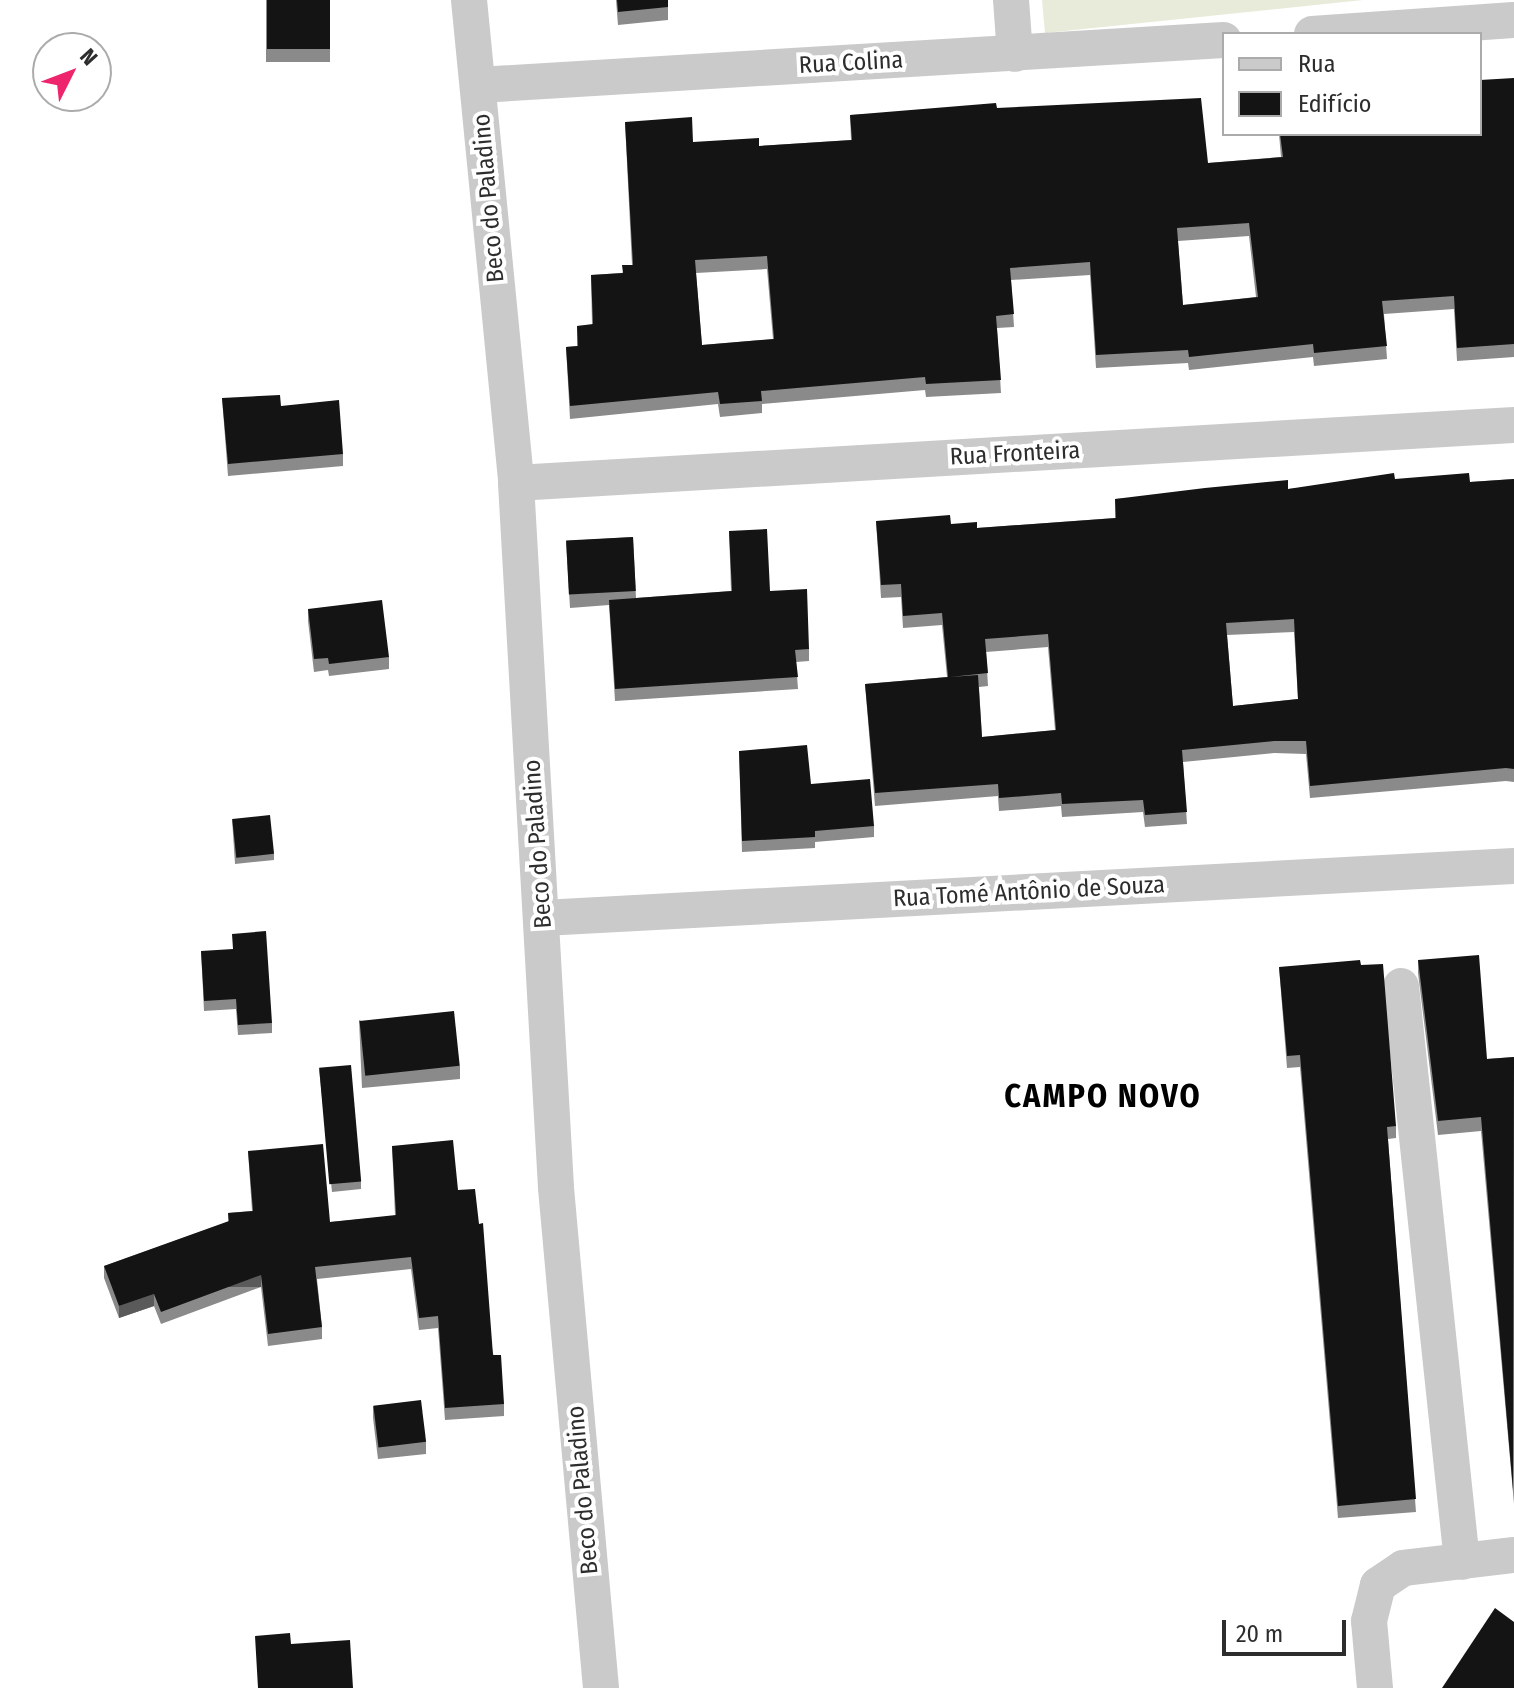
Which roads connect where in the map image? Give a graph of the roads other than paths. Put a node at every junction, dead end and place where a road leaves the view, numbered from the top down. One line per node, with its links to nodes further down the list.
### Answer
1 (469, 0): 7 (street, Beco do Paladino)
2 (1011, 0): 6 (street)
3 (1514, 20): 4 (street)
4 (1341, 32)
5 (1222, 40): 6 (street, Rua Colina)
6 (1015, 54): 7 (street, Rua Colina)
7 (479, 85): 9 (street, Beco do Paladino)
8 (1514, 425): 9 (street, Rua Fronteira)
9 (516, 483): 11 (street, Beco do Paladino)
10 (1514, 866): 11 (street, Rua Tomé Antônio de Souza)
11 (543, 918): 15 (street, Beco do Paladino)
12 (1401, 986): 14 (street)
13 (1514, 1555): 14 (street)
14 (1462, 1562): 16 (street)
15 (601, 1688)
16 (1375, 1688)

